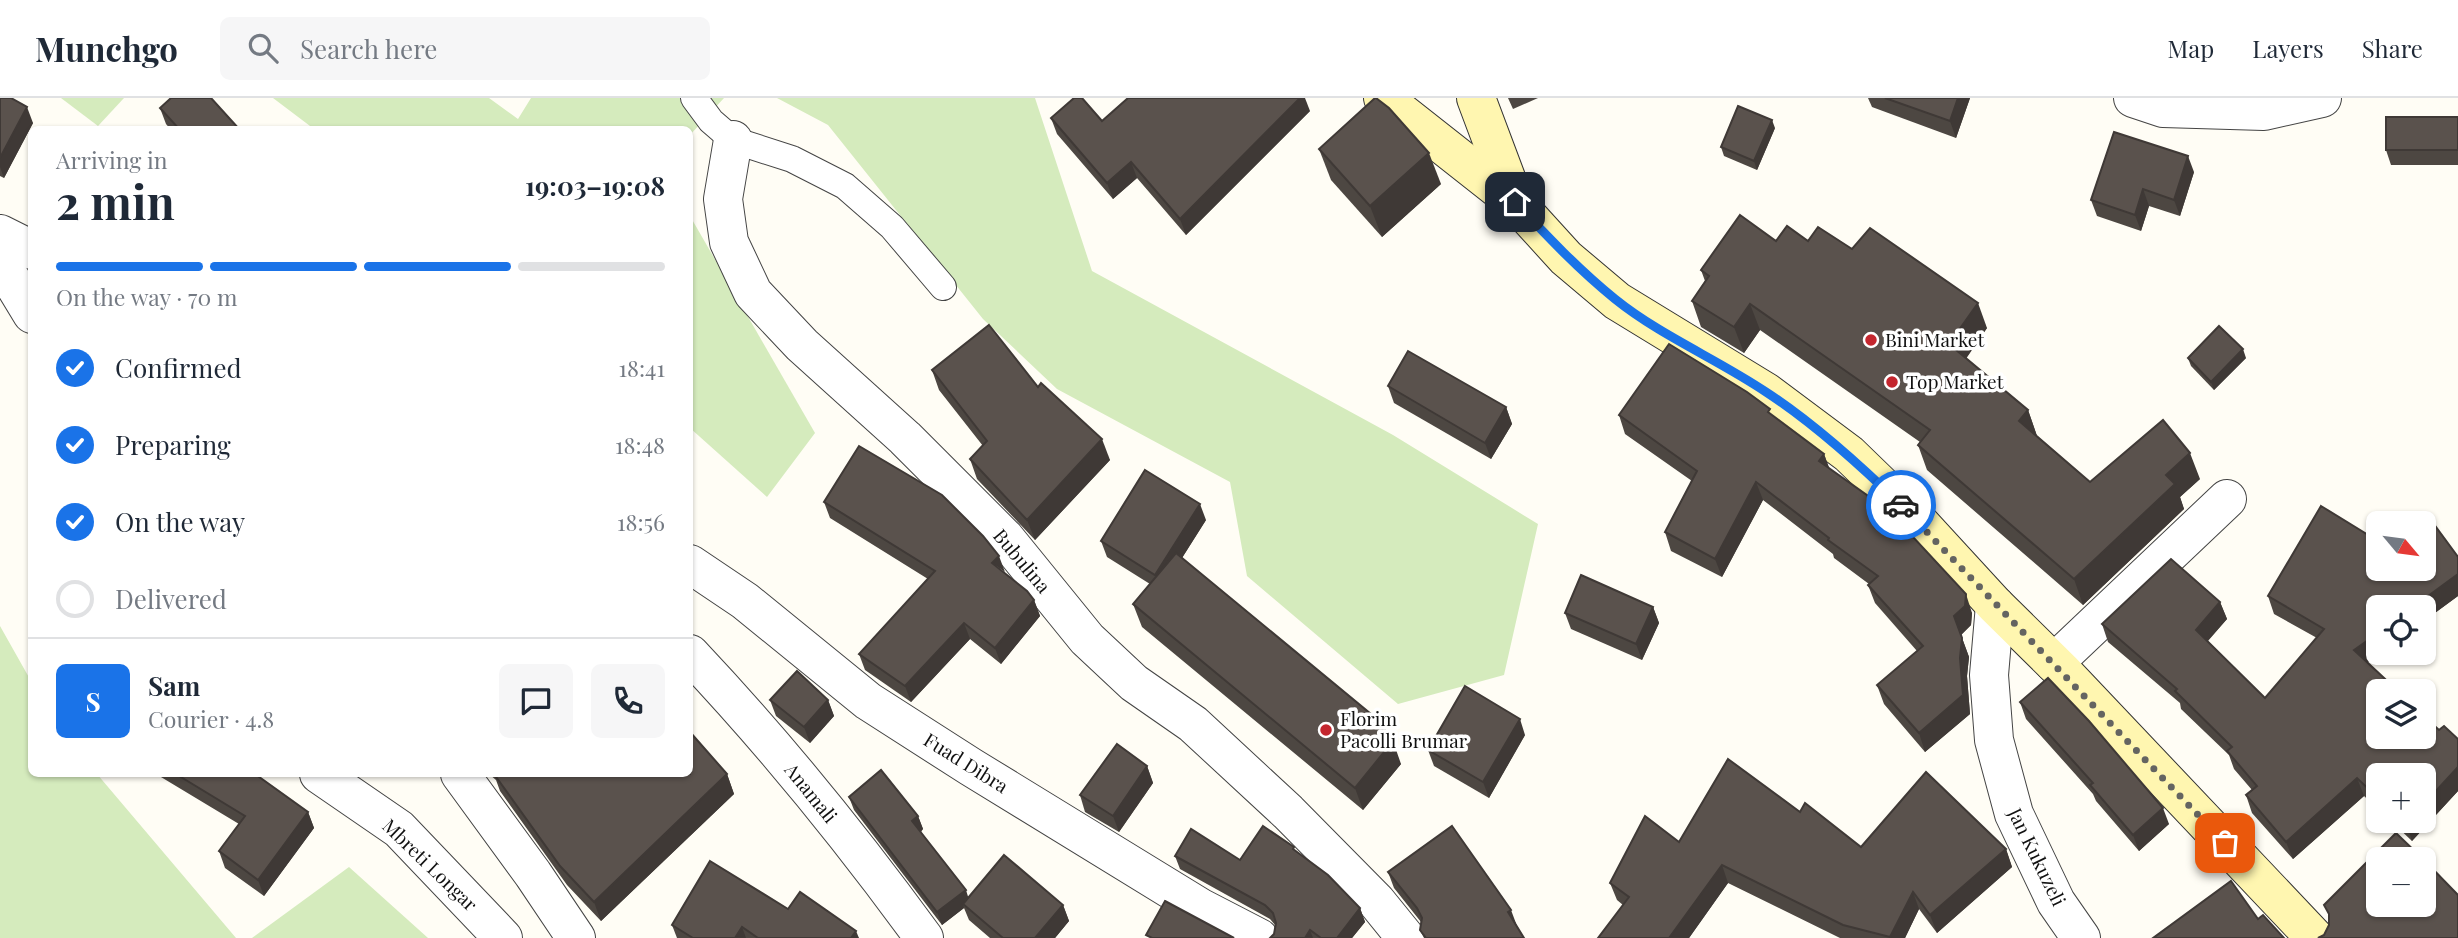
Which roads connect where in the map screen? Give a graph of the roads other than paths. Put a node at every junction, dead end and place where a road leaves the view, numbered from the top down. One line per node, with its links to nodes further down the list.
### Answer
1 (694, 98): 6 (lane)
2 (1383, 98): 7 (street)
3 (1476, 98): 7 (street)
4 (2133, 98): 5 (street)
5 (2322, 98)
6 (733, 140): 11 (lane); 24 (street, Bubulina)
7 (1515, 202): 15 (street)
8 (0, 234): 9 (street)
9 (28, 248)
10 (0, 261): 12 (street)
11 (943, 287)
12 (28, 307)
13 (2227, 499): 17 (street)
14 (693, 566): 23 (street, Fuad Dibra)
15 (1995, 606): 17 (street); 25 (street, Jan Kukuzeli)
16 (693, 657): 22 (street, Anamali)
17 (2053, 663): 26 (street)
18 (323, 777): 20 (street, Mbreti Longar)
19 (462, 777): 21 (street)
20 (503, 938)
21 (576, 938)
22 (924, 938)
23 (1259, 938)
24 (1406, 938)
25 (2081, 938)
26 (2315, 938)

